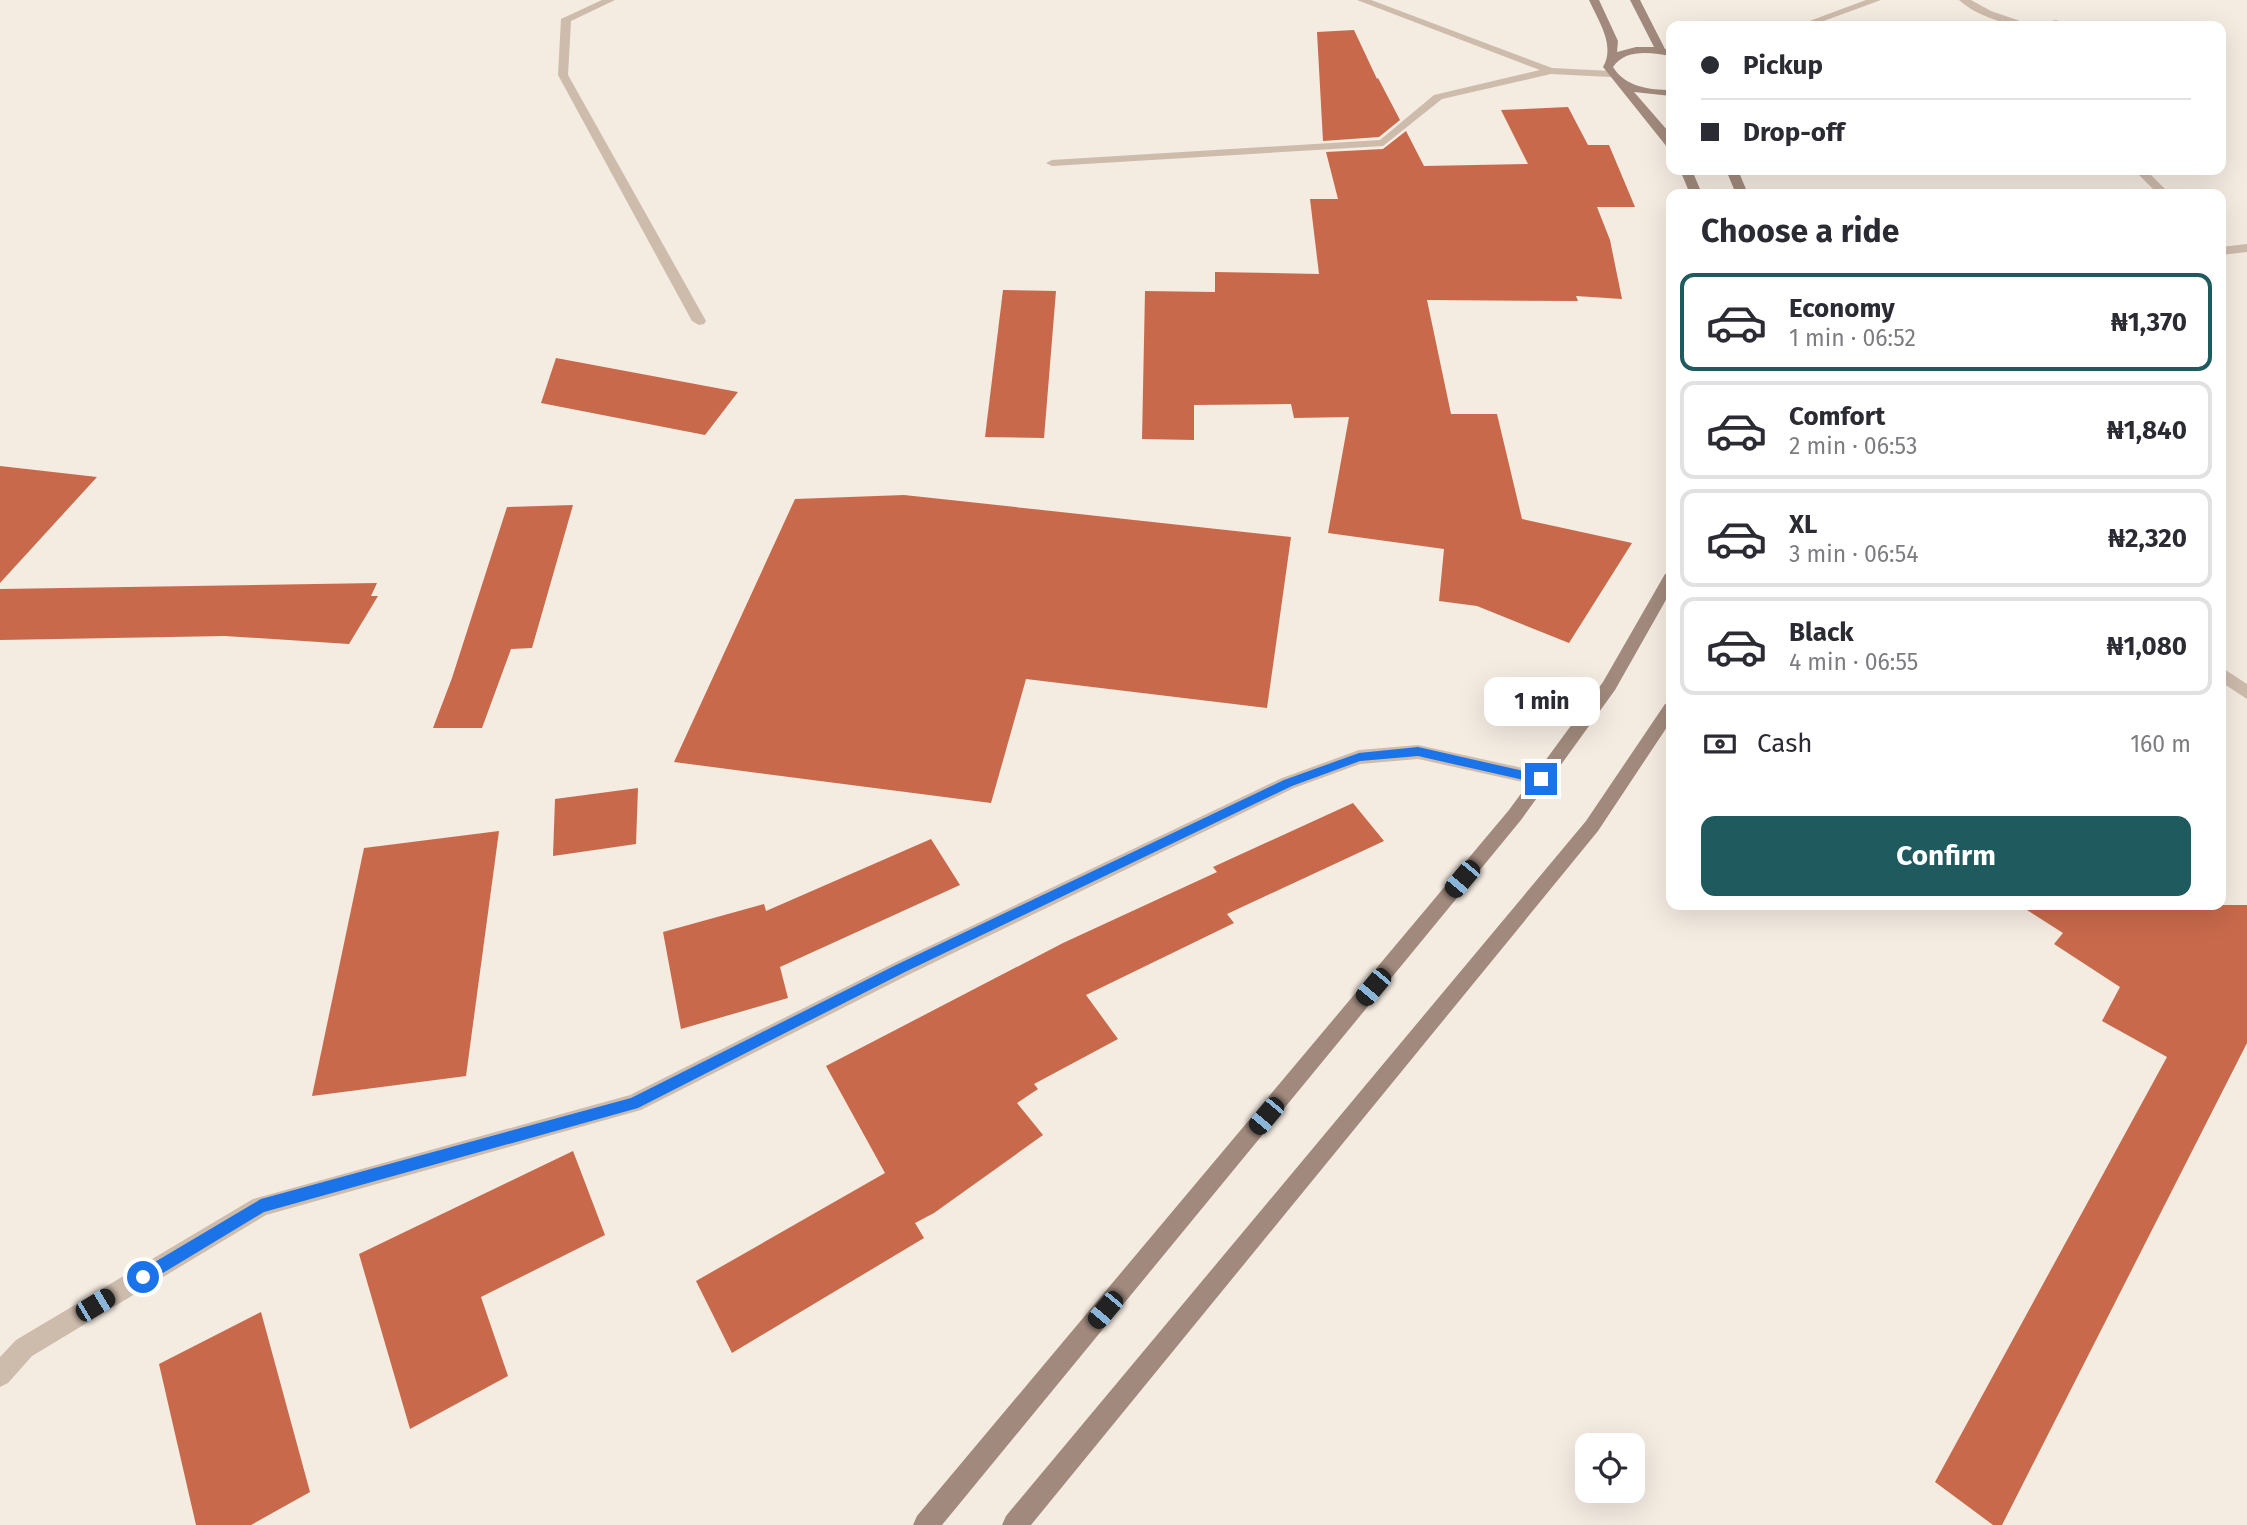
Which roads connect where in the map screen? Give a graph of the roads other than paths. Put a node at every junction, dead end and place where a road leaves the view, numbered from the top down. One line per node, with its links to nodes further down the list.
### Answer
1 (611, 0): 20 (street)
2 (1362, 0): 11 (street)
3 (1594, 0): 10 (main road)
4 (1635, 0): 9 (main road)
5 (1876, 0): 7 (street)
6 (1964, 0): 8 (street)
7 (1815, 21)
8 (2013, 21)
9 (1666, 52): 10 (main road)
10 (1611, 60): 12 (main road)
11 (1551, 71): 12 (street); 15 (street)
12 (1615, 77): 13 (main road); 14 (main road)
13 (1666, 92)
14 (1666, 139)
15 (1052, 163)
16 (2145, 175): 17 (street)
17 (2159, 189)
18 (2247, 248): 19 (street)
19 (2226, 250)
20 (699, 321)
21 (1666, 587): 25 (main road)
22 (2226, 677): 23 (street)
23 (2247, 694)
24 (1666, 715): 28 (main road)
25 (1541, 779): 26 (street); 27 (main road)
26 (0, 1374)
27 (926, 1525)
28 (1015, 1525)

